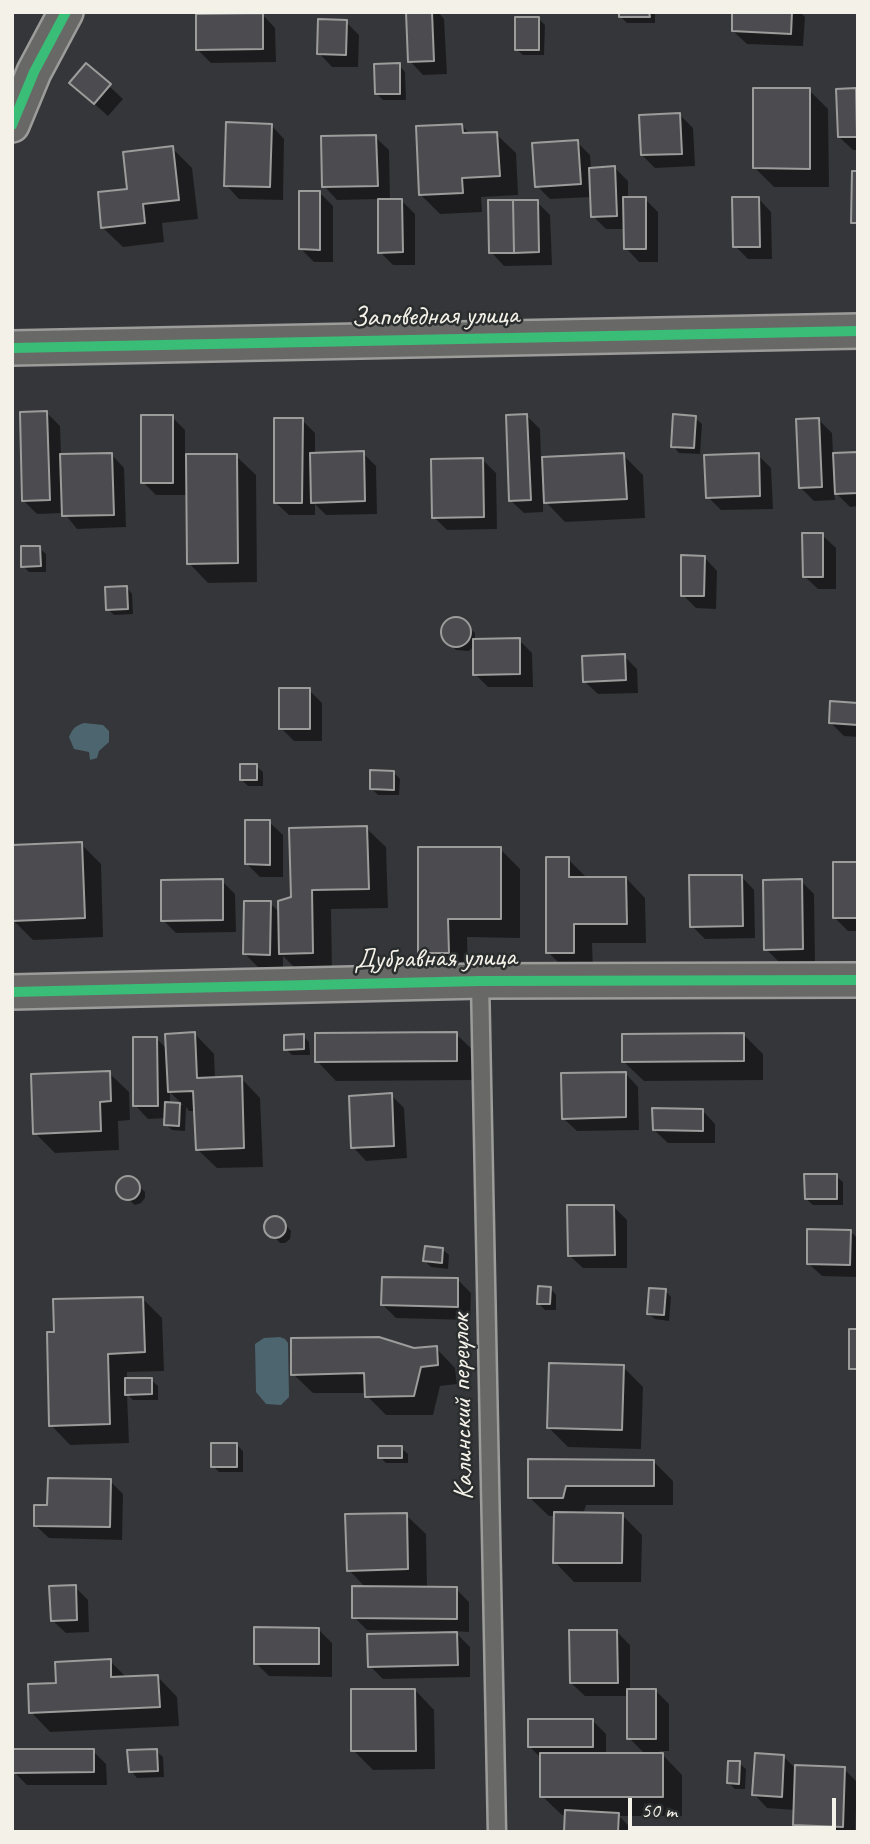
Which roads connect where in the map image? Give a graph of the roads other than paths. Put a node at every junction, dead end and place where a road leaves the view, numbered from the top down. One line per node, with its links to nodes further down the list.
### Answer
1 (66, 12): 2 (street)
2 (12, 125)
3 (858, 331): 4 (street, Заповедная улица)
4 (12, 348)
5 (858, 980): 6 (street, Дубравная улица)
6 (480, 981): 7 (street, Дубравная улица); 8 (lane, Калинский переулок)
7 (12, 992)
8 (497, 1832)

